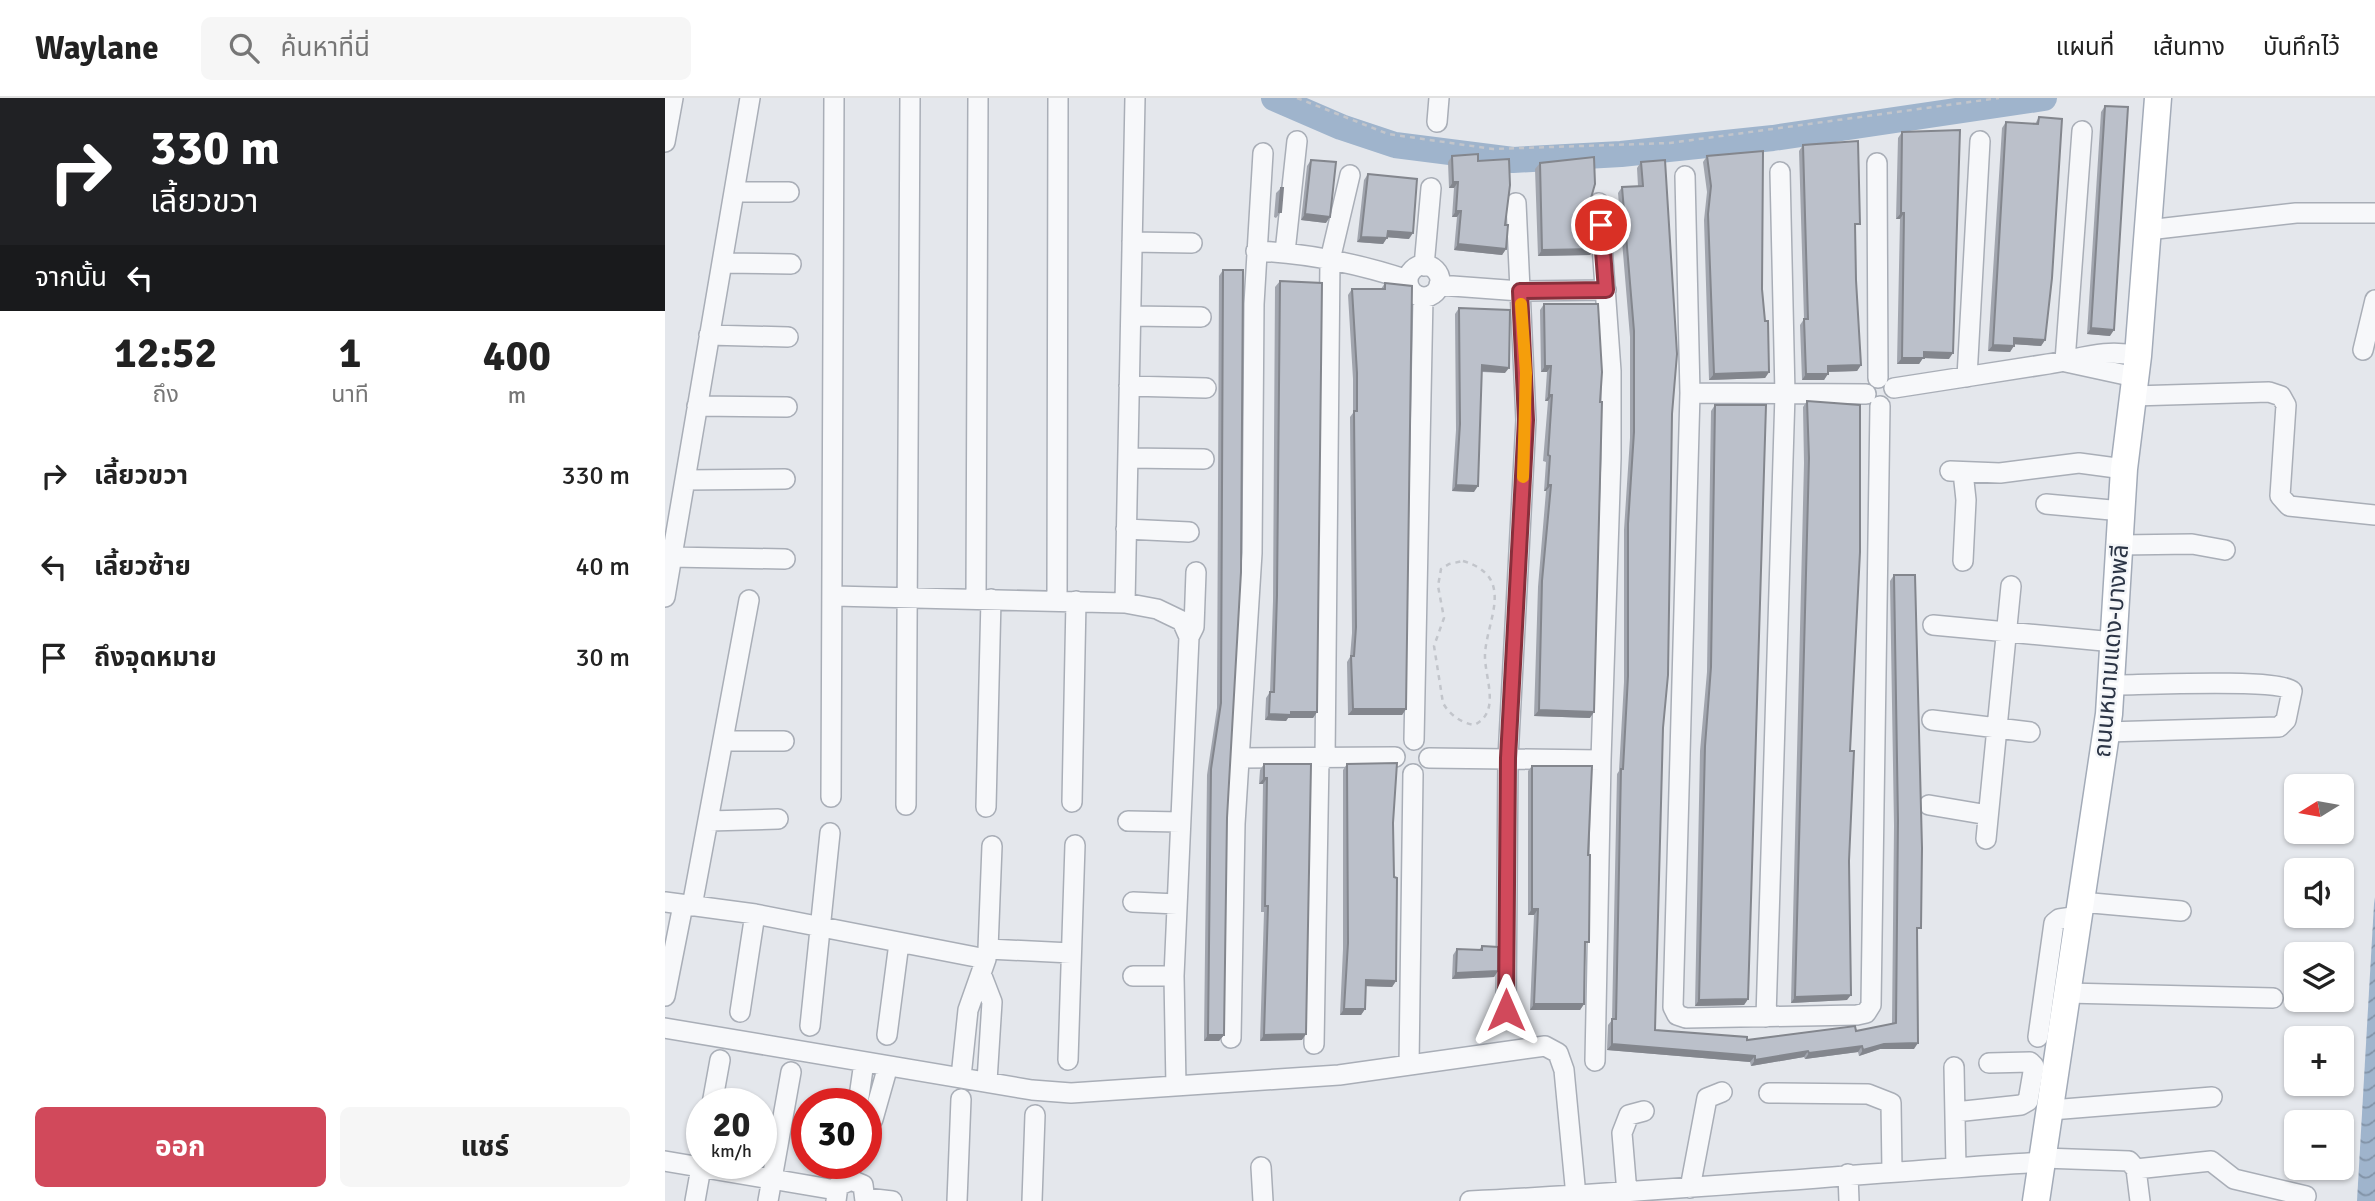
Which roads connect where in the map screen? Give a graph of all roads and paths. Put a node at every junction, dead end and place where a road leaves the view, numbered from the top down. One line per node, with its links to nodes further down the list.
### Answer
1 (673, 98): 16 (street)
2 (750, 98): 24 (street)
3 (834, 98): 77 (street)
4 (910, 98): 79 (street)
5 (978, 98): 80 (street)
6 (1058, 98): 82 (street)
7 (1135, 98): 29 (street)
8 (1297, 98): 10 (path)
9 (1439, 98): 12 (street)
10 (1999, 98)
11 (2157, 104): 28 (main road, ถนนหนามแดง-บางพลี)
12 (1437, 122)
13 (2082, 131): 48 (street)
14 (1297, 141): 32 (street)
15 (1980, 141): 50 (street)
16 (665, 142)
17 (1263, 153): 31 (street)
18 (1877, 163): 51 (street)
19 (1780, 172): 55 (street)
20 (1350, 175): 33 (street)
21 (1685, 176): 54 (street)
22 (1431, 188): 36 (street)
23 (789, 191): 24 (street)
24 (734, 192): 34 (street)
25 (1516, 203): 40 (street)
26 (1599, 203): 39 (street)
27 (2375, 213): 28 (street)
28 (2148, 230): 49 (main road, ถนนหนามแดง-บางพลี)
29 (1132, 242): 30 (street); 43 (street)
30 (1192, 243)
31 (1256, 251): 32 (street); 98 (street)
32 (1285, 252): 33 (street)
33 (1330, 260): 37 (street); 101 (street)
34 (722, 262): 35 (street); 45 (street)
35 (791, 264)
36 (1423, 265): 37 (street); 38 (street)
37 (1408, 280): 41 (street)
38 (1439, 285): 40 (street); 41 (street)
39 (1606, 290): 40 (street); 102 (street)
40 (1520, 291): 100 (street)
41 (1423, 297): 94 (street)
42 (2375, 300): 47 (street)
43 (1131, 316): 44 (street); 52 (street)
44 (1201, 317)
45 (709, 335): 46 (street); 57 (street)
46 (788, 337)
47 (2363, 350)
48 (2065, 361): 49 (street); 50 (street)
49 (2135, 376): 61 (main road, ถนนหนามแดง-บางพลี); 67 (street)
50 (1967, 377): 51 (street)
51 (1886, 383): 56 (street)
52 (1129, 386): 53 (street); 59 (street)
53 (1206, 388)
54 (1690, 393): 55 (street); 135 (street)
55 (1785, 394): 56 (street); 135 (street)
56 (1873, 400): 135 (street)
57 (697, 406): 58 (street); 63 (street)
58 (787, 407)
59 (1128, 458): 60 (street); 68 (street)
60 (1204, 459)
61 (2124, 469): 66 (main road, ถนนหนามแดง-บางพลี); 74 (street)
62 (785, 479): 63 (street)
63 (685, 480): 65 (street)
64 (2046, 504): 66 (street)
65 (673, 511): 72 (street)
66 (2122, 511): 70 (main road, ถนนหนามแดง-บางพลี)
67 (2375, 515)
68 (1126, 529): 69 (street); 83 (street)
69 (1189, 531)
70 (2120, 545): 71 (street); 87 (main road, ถนนหนามแดง-บางพลี)
71 (2225, 550)
72 (671, 557): 73 (street); 78 (street)
73 (785, 559)
74 (1963, 561)
75 (1196, 572): 86 (street)
76 (2011, 586): 85 (street)
77 (834, 596): 79 (street); 104 (street)
78 (665, 597)
79 (909, 598): 80 (street); 106 (street)
80 (983, 599): 82 (street); 108 (street)
81 (748, 600): 95 (street)
82 (1067, 601): 83 (street); 105 (street)
83 (1125, 603): 86 (street)
84 (1933, 625): 85 (street)
85 (2007, 631): 87 (street); 91 (street)
86 (1189, 637): 113 (street)
87 (2113, 642): 88 (main road, ถนนหนามแดง-บางพลี)
88 (2111, 685): 93 (main road, ถนนหนามแดง-บางพลี); 93 (street)
89 (1931, 720): 91 (street)
90 (1474, 725): 90 (path)
91 (1997, 726): 92 (street); 109 (street)
92 (2030, 732)
93 (2106, 732): 121 (main road, ถนนหนามแดง-บางพลี)
94 (1414, 740): 97 (street); 99 (street)
95 (723, 741): 96 (street); 111 (street)
96 (784, 741)
97 (1395, 757): 101 (street); 103 (street)
98 (1240, 758): 101 (street); 140 (street)
99 (1429, 758): 100 (street); 103 (street)
100 (1508, 758): 102 (street); 133 (street)
101 (1322, 759): 141 (street)
102 (1601, 760): 145 (street)
103 (1413, 774): 147 (street)
104 (831, 797)
105 (1072, 802)
106 (907, 805)
107 (1929, 805): 109 (street)
108 (986, 807)
109 (1988, 815): 115 (street)
110 (778, 819): 111 (street)
111 (709, 821): 119 (street)
112 (1128, 821): 113 (street)
113 (1180, 822): 120 (street)
114 (830, 833): 124 (street)
115 (1986, 839)
116 (1075, 845): 126 (street)
117 (992, 846): 127 (street)
118 (1133, 902): 120 (street)
119 (680, 904): 123 (street); 131 (street)
120 (1177, 904): 129 (street)
121 (2080, 909): 122 (street); 130 (main road, ถนนหนามแดง-บางพลี); 139 (street)
122 (2181, 911)
123 (755, 914): 124 (street); 134 (street)
124 (822, 926): 125 (street); 136 (street)
125 (899, 943): 127 (street); 138 (street)
126 (1071, 953): 127 (street); 143 (street)
127 (985, 962): 151 (street); 152 (street)
128 (1133, 975): 129 (street)
129 (1174, 976): 153 (street)
130 (2067, 993): 132 (street); 161 (main road, ถนนหนามแดง-บางพลี)
131 (665, 996)
132 (2273, 998)
133 (1506, 1010)
134 (740, 1012)
135 (1766, 1017)
136 (810, 1026)
137 (665, 1028): 144 (street)
138 (887, 1035)
139 (2038, 1037)
140 (1231, 1038)
141 (1314, 1044)
142 (720, 1060): 154 (street)
143 (1068, 1060)
144 (864, 1062): 148 (street); 155 (street)
145 (1595, 1062)
146 (1989, 1063): 163 (street)
147 (1409, 1065): 153 (street); 180 (street)
148 (888, 1066): 151 (street); 156 (street)
149 (1954, 1068): 163 (street)
150 (791, 1072): 165 (street)
151 (961, 1077): 152 (street)
152 (987, 1082): 153 (street)
153 (1176, 1086)
154 (715, 1088)
155 (860, 1088)
156 (882, 1088)
157 (1722, 1092): 177 (street)
158 (1769, 1093): 172 (street)
159 (2212, 1097): 161 (street)
160 (961, 1099): 185 (street)
161 (2051, 1110): 166 (main road, ถนนหนามแดง-บางพลี)
162 (1644, 1111): 178 (street)
163 (1955, 1112): 170 (street)
164 (1035, 1115): 186 (street)
165 (777, 1151)
166 (2043, 1160): 170 (street); 171 (street); 190 (main road, ถนนหนามแดง-บางพลี)
167 (665, 1161): 168 (street)
168 (686, 1163)
169 (1261, 1167): 187 (street)
170 (1956, 1167): 172 (street)
171 (2136, 1169): 179 (street); 191 (street)
172 (1892, 1171): 173 (street)
173 (1848, 1174): 177 (street); 189 (street)
174 (699, 1179): 182 (street)
175 (772, 1179): 176 (street); 183 (street)
176 (844, 1184): 181 (street)
177 (1690, 1188): 178 (street)
178 (1627, 1193): 180 (street)
179 (2306, 1196)
180 (1568, 1198): 188 (street)
181 (875, 1200): 184 (street)
182 (695, 1201)
183 (768, 1201)
184 (892, 1201)
185 (957, 1201)
186 (1032, 1201)
187 (1263, 1201)
188 (1470, 1201)
189 (1849, 1201)
190 (2036, 1201)
191 (2140, 1201)

